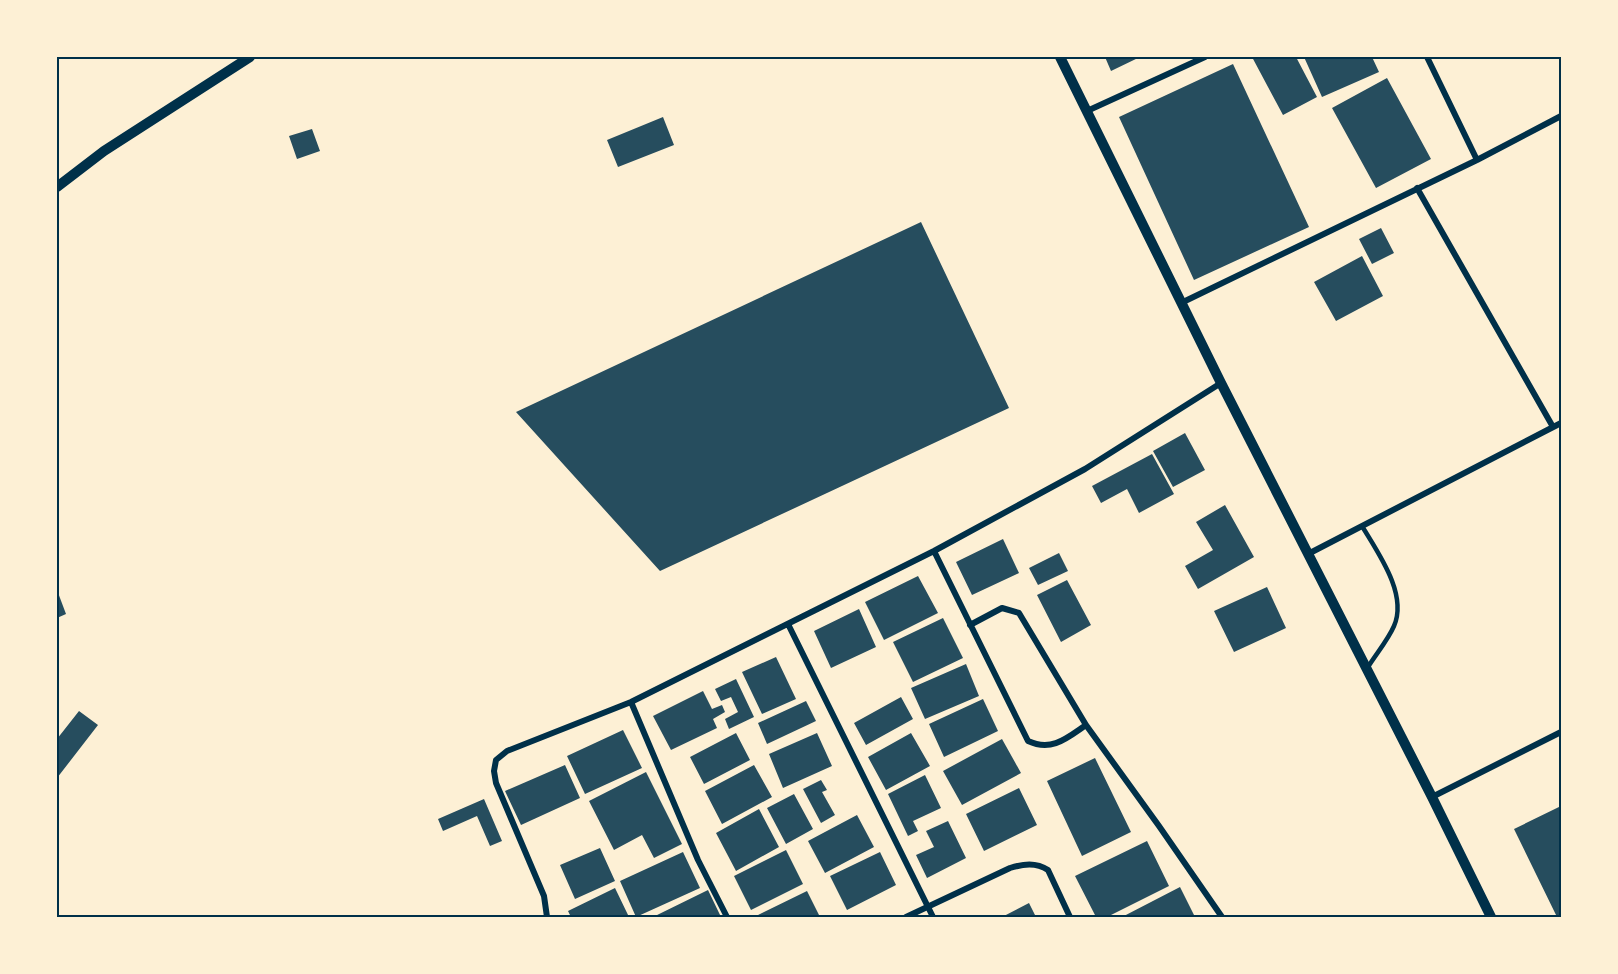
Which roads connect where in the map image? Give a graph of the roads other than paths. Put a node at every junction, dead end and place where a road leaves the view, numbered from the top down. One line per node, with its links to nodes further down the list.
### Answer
1 (250, 57): 8 (street)
2 (1060, 57): 5 (street)
3 (1205, 57): 5 (street)
4 (1427, 57): 7 (street)
5 (1088, 111): 10 (street)
6 (1561, 116): 7 (street)
7 (1477, 160): 9 (street)
8 (57, 188)
9 (1417, 188): 10 (street); 13 (street)
10 (1181, 303): 11 (street)
11 (1221, 383): 15 (street); 16 (street)
12 (1561, 423): 13 (street)
13 (1553, 427): 14 (street)
14 (1362, 526): 16 (street); 19 (lane)
15 (934, 551): 17 (street); 18 (street)
16 (1308, 554): 19 (street)
17 (788, 624): 20 (street); 24 (street)
18 (970, 625): 21 (street); 21 (street)
19 (1367, 669): 23 (street)
20 (631, 702): 25 (street); 26 (street)
21 (1086, 725): 30 (street)
22 (1561, 732): 23 (street)
23 (1432, 796): 31 (street)
24 (927, 907): 27 (street); 28 (street); 29 (street)
25 (547, 917)
26 (727, 917)
27 (906, 917)
28 (933, 917)
29 (1070, 917)
30 (1222, 917)
31 (1491, 917)

